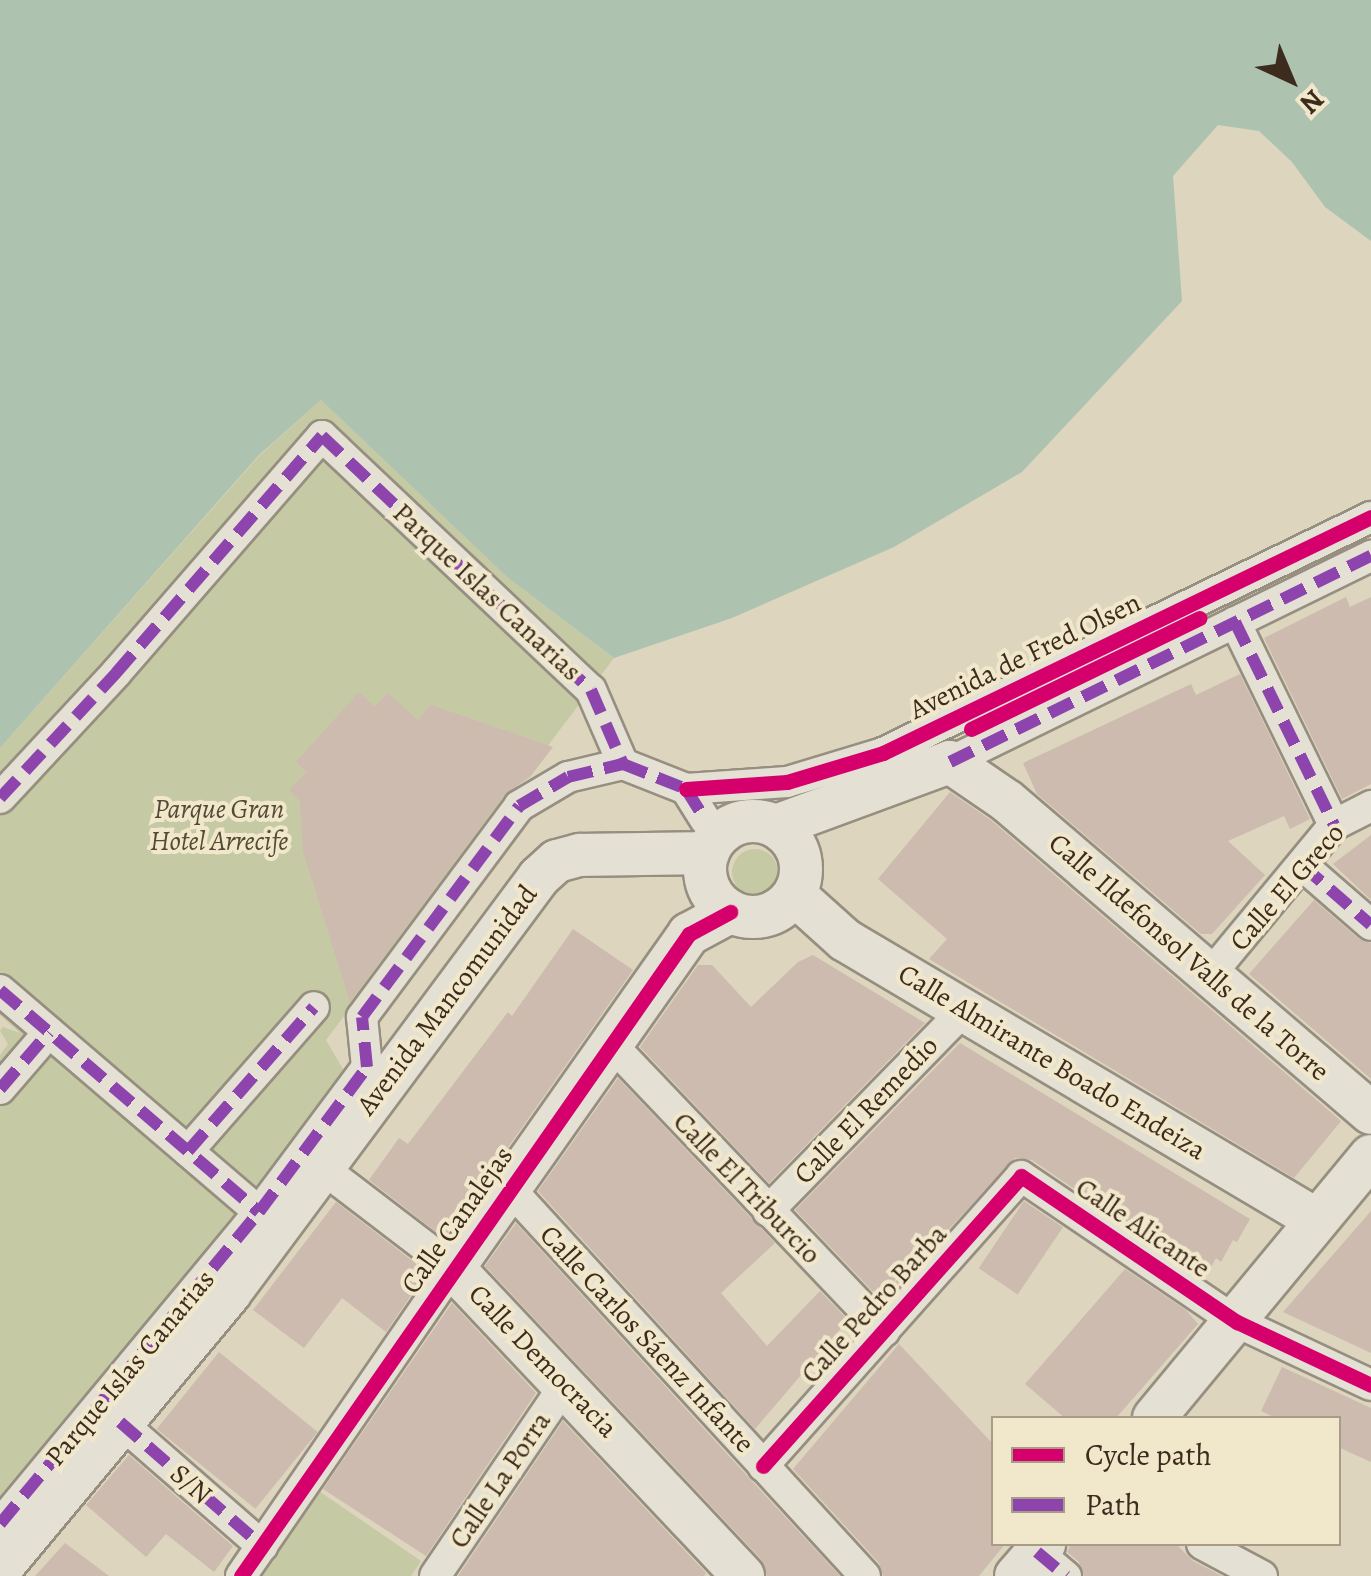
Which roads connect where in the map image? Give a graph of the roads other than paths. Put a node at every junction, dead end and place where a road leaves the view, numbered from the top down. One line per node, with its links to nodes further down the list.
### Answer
1 (1371, 517): 6 (street, Avenida de Fred Olsen)
2 (1371, 556): 3 (street)
3 (1235, 622): 4 (street); 9 (street)
4 (950, 762): 10 (main road); 16 (main road, Calle Ildefonsol Valls de la Torre)
5 (623, 764): 6 (street); 7 (street, Parque Islas Canarias); 30 (street, Parque Islas Canarias)
6 (686, 789): 11 (street)
7 (0, 798)
8 (1371, 806): 9 (street, Calle El Greco)
9 (1334, 825): 12 (street, Calle El Greco)
10 (776, 826): 11 (main road); 13 (main road)
11 (706, 837): 14 (main road); 26 (main road, Avenida Mancomunidad)
12 (1302, 865): 15 (street); 16 (street, Calle El Greco)
13 (794, 895): 14 (main road); 19 (main road, Calle Almirante Boado Endeiza)
14 (730, 912): 21 (main road, Calle Canalejas)
15 (1371, 925)
16 (1210, 976): 23 (main road, Calle Ildefonsol Valls de la Torre)
17 (0, 990): 20 (street)
18 (314, 1007): 24 (street)
19 (964, 1010): 29 (street, Calle El Remedio); 31 (main road, Calle Almirante Boado Endeiza)
20 (49, 1032): 22 (street); 24 (street)
21 (612, 1045): 28 (main road, Calle Canalejas); 29 (street, Calle El Triburcio)
22 (0, 1090)
23 (1371, 1113)
24 (188, 1151): 30 (street)
25 (1371, 1156): 31 (main road)
26 (322, 1168): 32 (street, Calle Democracia); 38 (main road, Avenida Mancomunidad)
27 (1021, 1176): 33 (street, Calle Alicante); 34 (street, Calle Pedro Barba)
28 (510, 1189): 32 (main road, Calle Canalejas); 39 (street, Calle Carlos Sáenz Infante)
29 (768, 1211): 34 (street, Calle El Triburcio)
30 (258, 1212): 40 (street, Parque Islas Canarias)
31 (1318, 1220): 33 (main road)
32 (453, 1268): 35 (main road, Calle Democracia); 41 (street, Calle Canalejas)
33 (1237, 1322): 36 (street, Calle Alicante); 37 (main road)
34 (884, 1330): 39 (street, Calle Pedro Barba)
35 (566, 1383): 45 (main road, Calle Democracia); 47 (street, Calle La Porra)
36 (1371, 1385)
37 (1156, 1416)
38 (120, 1422): 41 (street, S/N); 43 (main road, Avenida Mancomunidad)
39 (764, 1466): 48 (street, Calle Carlos Sáenz Infante)
40 (0, 1524)
41 (262, 1546): 46 (street, Calle Canalejas)
42 (1205, 1546): 44 (street)
43 (0, 1569)
44 (1244, 1572)
45 (734, 1573)
46 (242, 1576)
47 (435, 1576)
48 (865, 1576)

